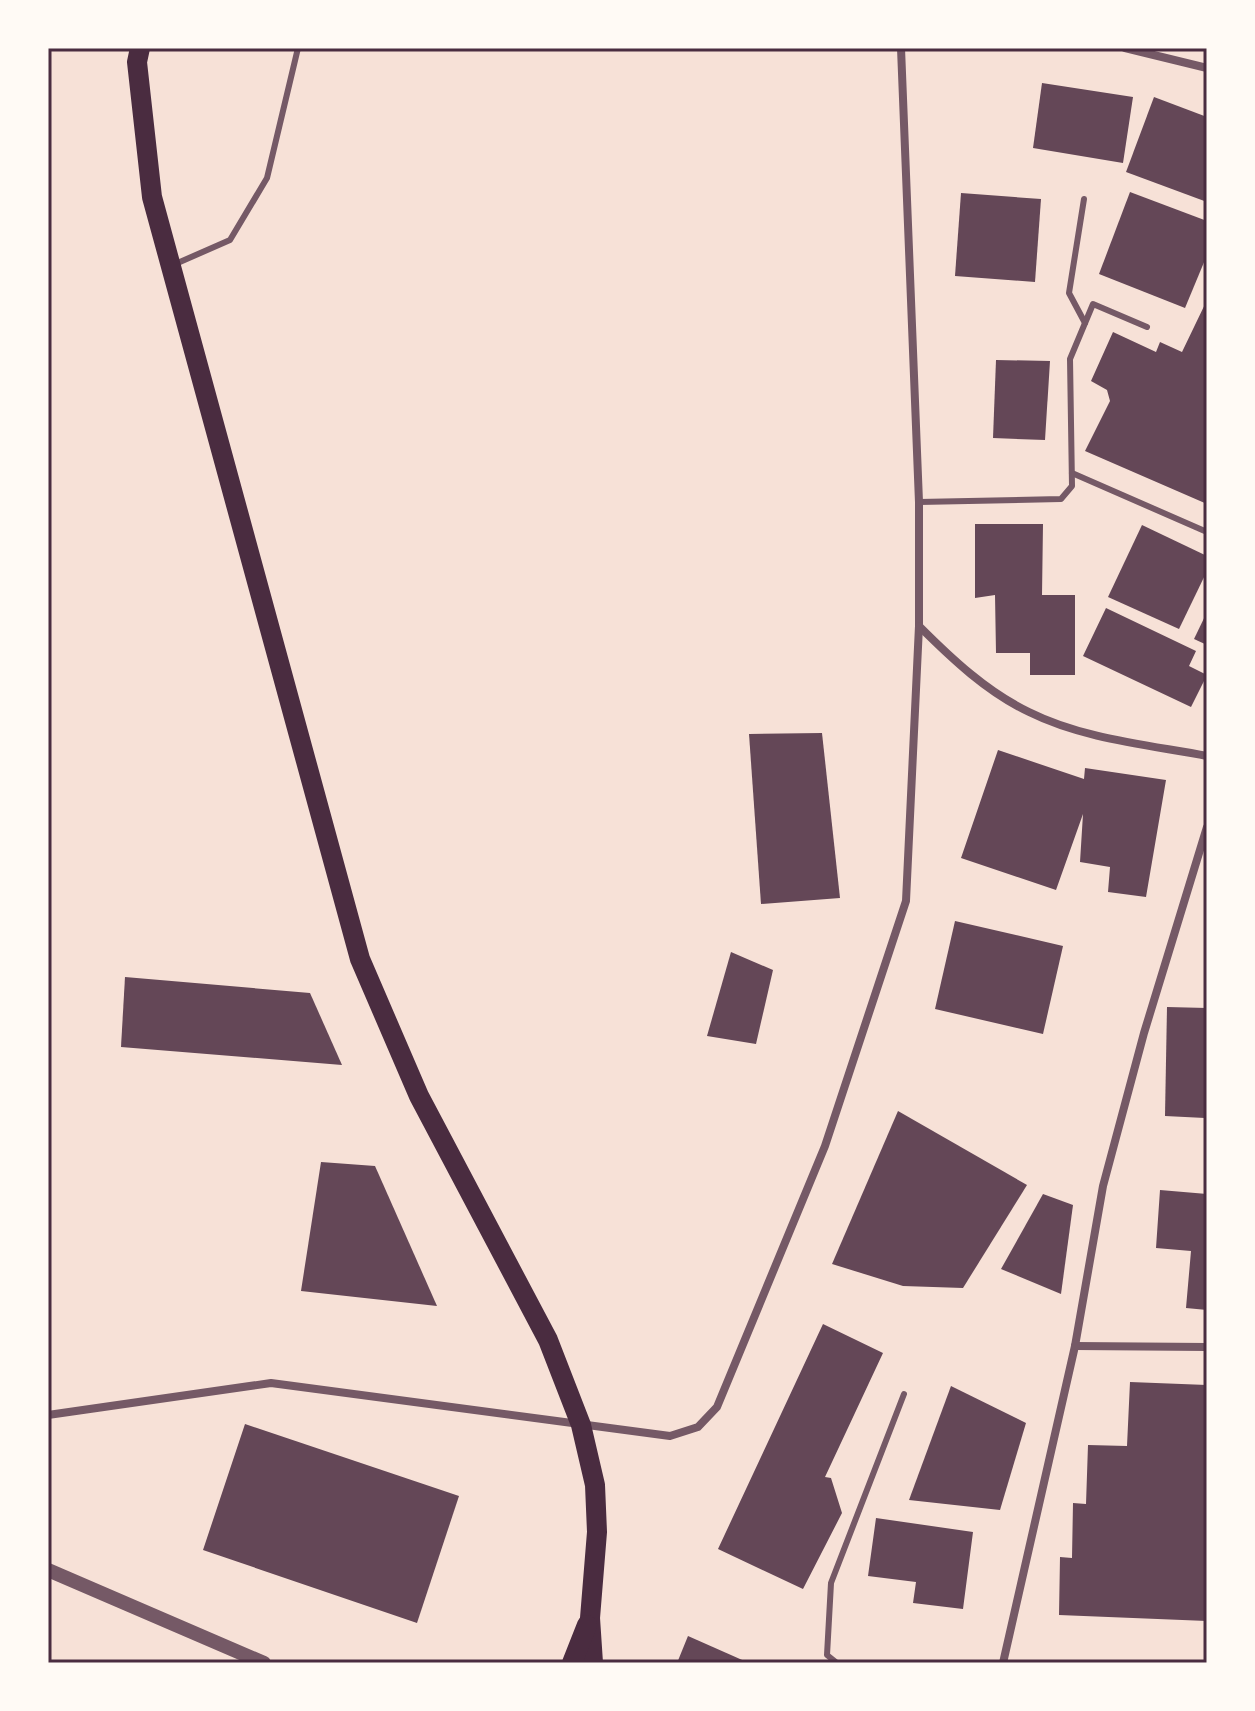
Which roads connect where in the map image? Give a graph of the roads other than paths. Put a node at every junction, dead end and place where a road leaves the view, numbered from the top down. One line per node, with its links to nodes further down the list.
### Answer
1 (140, 48): 7 (main road)
2 (298, 48): 7 (lane)
3 (901, 48): 11 (street)
4 (1125, 48): 5 (street)
5 (1207, 68)
6 (1084, 199): 8 (lane)
7 (171, 266): 20 (main road)
8 (1085, 323): 9 (lane); 10 (lane)
9 (1147, 327)
10 (1072, 473): 11 (lane); 12 (lane)
11 (919, 502): 13 (street)
12 (1207, 532)
13 (919, 626): 14 (street); 20 (street)
14 (1207, 756)
15 (1207, 827): 16 (street)
16 (1075, 1346): 17 (street); 27 (street)
17 (1207, 1347)
18 (904, 1394): 26 (lane)
19 (48, 1415): 20 (street)
20 (581, 1425): 22 (main road)
21 (48, 1570): 23 (street)
22 (590, 1618): 24 (main road); 25 (main road)
23 (264, 1663)
24 (572, 1663)
25 (593, 1663)
26 (837, 1663)
27 (1003, 1663)

